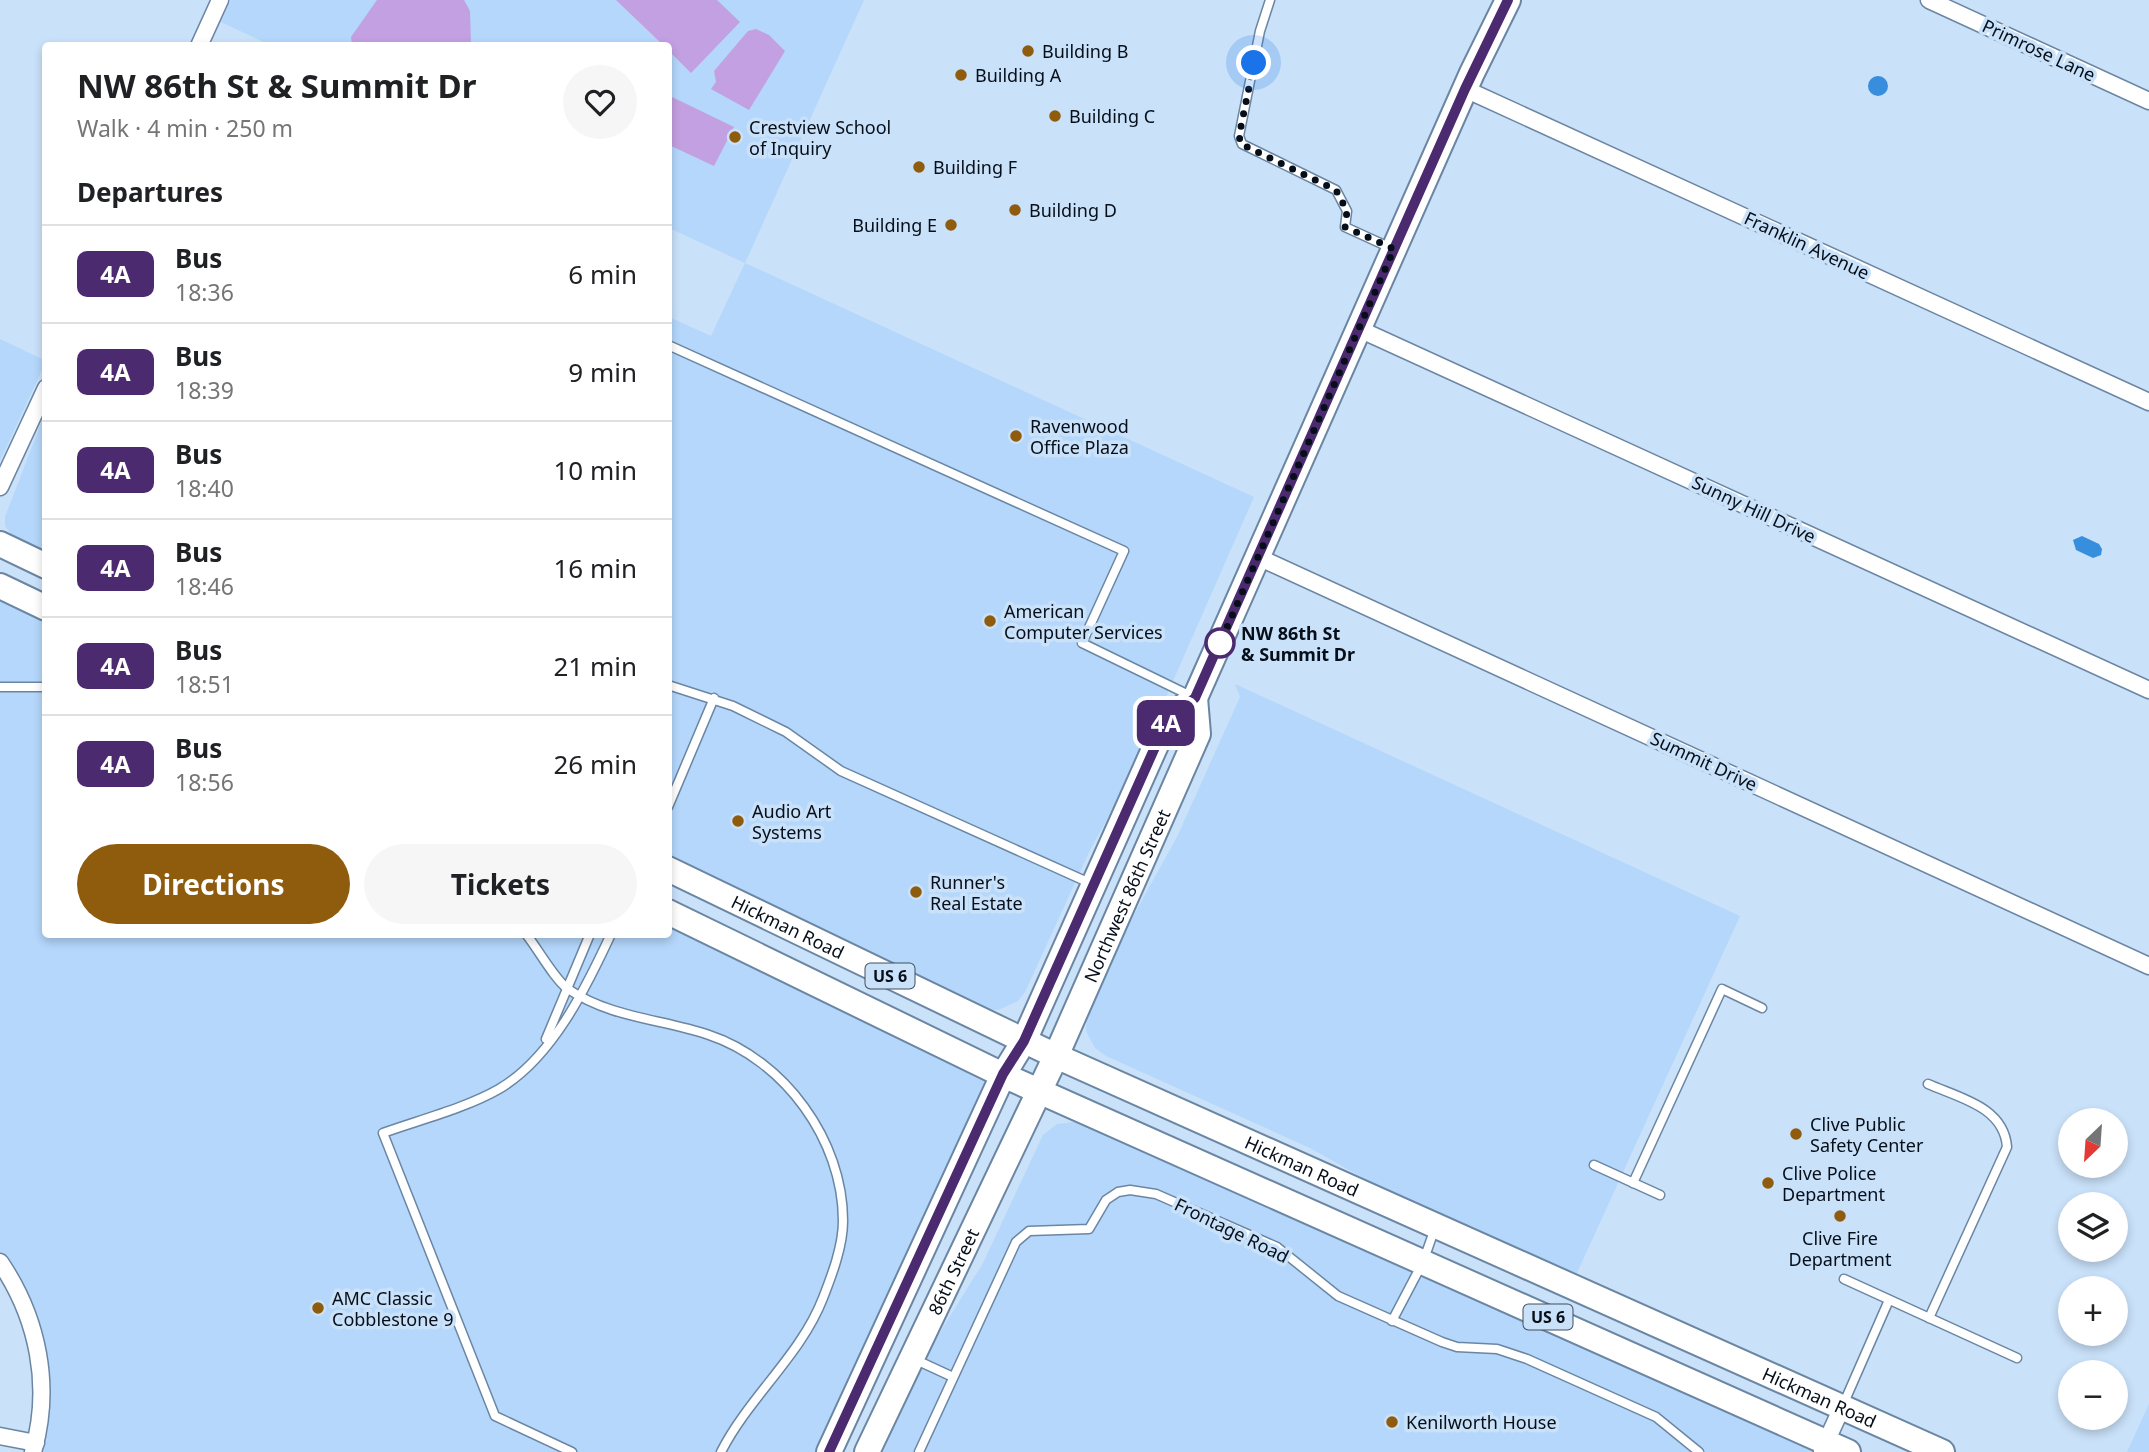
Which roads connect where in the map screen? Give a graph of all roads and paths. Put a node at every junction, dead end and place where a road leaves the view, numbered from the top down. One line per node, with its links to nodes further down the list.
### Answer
1 (220, 0): 5 (street)
2 (1270, 0): 8 (lane)
3 (1508, 0): 6 (main road, Northwest 86th Street)
4 (1929, 0): 7 (street, Primrose Lane)
5 (201, 42)
6 (1465, 89): 8 (main road, Northwest 86th Street); 12 (street, Franklin Avenue)
7 (2149, 101)
8 (1394, 249): 9 (main road, Northwest 86th Street)
9 (1359, 329): 15 (main road, Northwest 86th Street); 22 (street, Sunny Hill Drive)
10 (672, 347): 24 (lane)
11 (42, 397): 13 (street)
12 (2149, 402)
13 (0, 487)
14 (0, 544): 16 (main road)
15 (1258, 557): 24 (main road, Northwest 86th Street); 32 (street, Summit Drive)
16 (42, 564)
17 (0, 586): 18 (main road)
18 (42, 606)
19 (672, 686): 23 (lane)
20 (0, 687): 21 (lane)
21 (42, 687)
22 (2149, 690)
23 (714, 698): 25 (lane); 27 (lane)
24 (1195, 698): 27 (main road, Northwest 86th Street); 38 (main road, Northwest 86th Street)
25 (672, 798)
26 (672, 871): 36 (main road, Hickman Road / US 6)
27 (1094, 884): 36 (main road, Northwest 86th Street)
28 (672, 914): 39 (main road, US 6)
29 (529, 938): 33 (lane)
30 (588, 938): 33 (lane)
31 (609, 938): 34 (lane)
32 (2149, 966)
33 (567, 988): 34 (lane); 37 (lane)
34 (583, 996): 37 (lane); 60 (lane)
35 (1762, 1007): 43 (lane)
36 (1024, 1041): 38 (main road, Hickman Road / US 6); 39 (main road, Northwest 86th Street)
37 (541, 1051): 59 (lane)
38 (1056, 1056): 41 (main road, Northwest 86th Street); 45 (main road, Hickman Road / US 6)
39 (1003, 1074): 41 (main road, US 6); 61 (main road, 86th Street)
40 (1928, 1084): 50 (lane)
41 (1038, 1090): 47 (main road, US 6); 52 (main road, 86th Street)
42 (1594, 1165): 43 (lane)
43 (1633, 1182): 44 (lane)
44 (1660, 1195)
45 (1436, 1225): 47 (lane); 55 (main road, Hickman Road / US 6)
46 (0, 1262): 57 (street)
47 (1423, 1262): 51 (lane); 58 (main road, US 6)
48 (1844, 1279): 49 (lane)
49 (1889, 1300): 50 (lane); 55 (lane)
50 (1929, 1318): 53 (lane)
51 (1392, 1321): 54 (lane, Frontage Road); 64 (lane, Frontage Road)
52 (912, 1358): 54 (lane); 62 (main road, 86th Street)
53 (2017, 1358)
54 (953, 1377): 63 (lane, Frontage Road)
55 (1843, 1405): 58 (street); 65 (main road, Hickman Road / US 6)
56 (0, 1436): 57 (street)
57 (34, 1448)
58 (1832, 1449)
59 (572, 1452)
60 (721, 1452)
61 (829, 1452)
62 (867, 1452)
63 (919, 1452)
64 (1699, 1452)
65 (1942, 1452)

